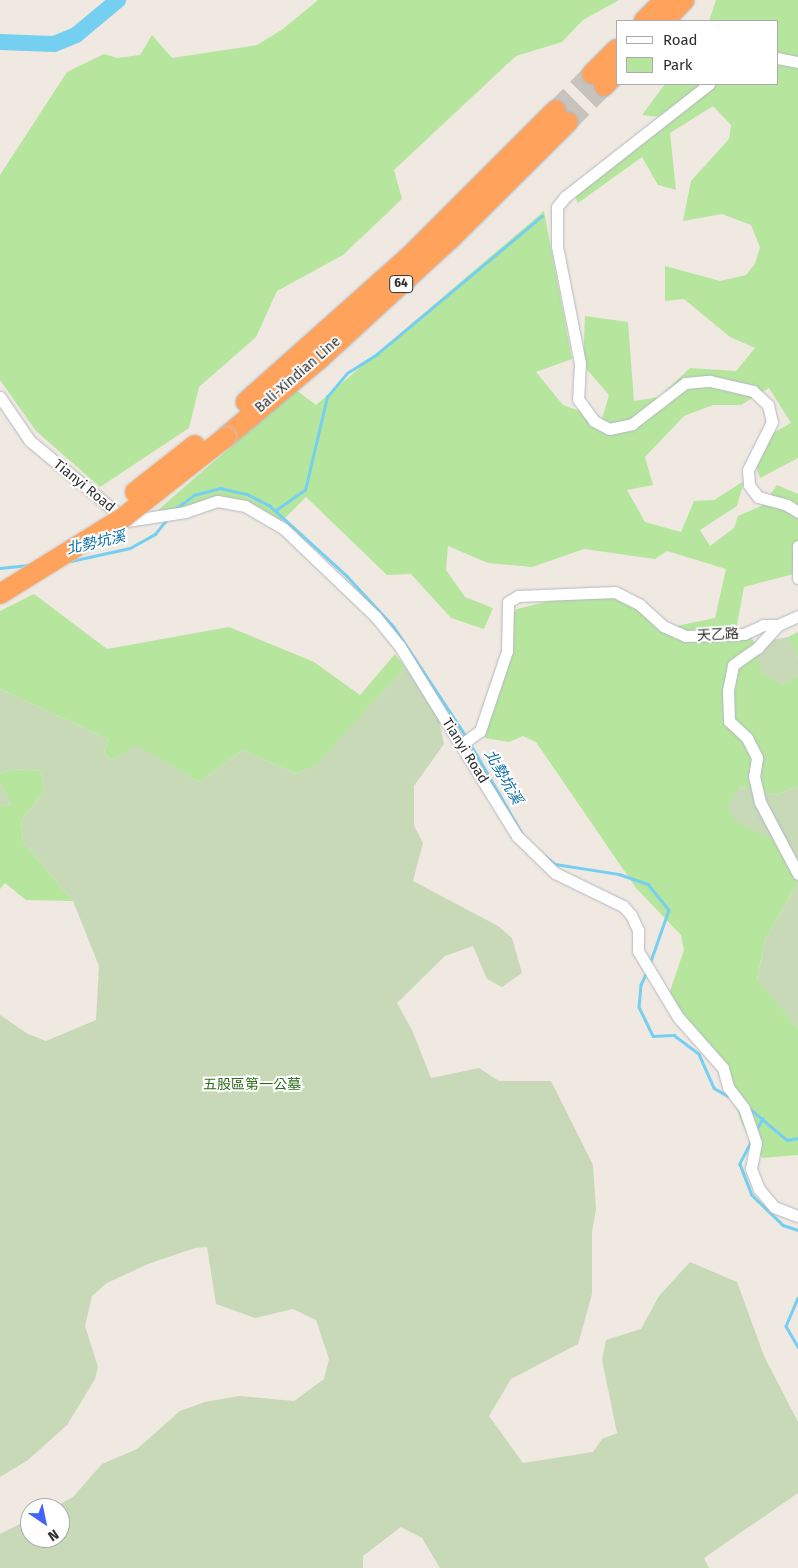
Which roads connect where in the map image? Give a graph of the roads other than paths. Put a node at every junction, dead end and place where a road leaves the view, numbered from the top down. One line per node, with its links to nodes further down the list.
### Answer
1 (665, 0): 3 (highway)
2 (684, 0): 4 (highway)
3 (645, 20)
4 (665, 20)
5 (616, 51): 8 (highway)
6 (778, 58): 7 (street)
7 (798, 62)
8 (604, 77)
9 (708, 85): 13 (street)
10 (562, 116): 12 (highway, Bali-Xindian Line / 64)
11 (0, 397): 20 (street, Tianyi Road)
12 (222, 432): 16 (highway, Bali-Xindian Line / 64, bridge); 17 (highway, Bali-Xindian Line / 64, bridge)
13 (798, 512)
14 (798, 546): 15 (street)
15 (798, 578)
16 (0, 580)
17 (0, 594)
18 (798, 616): 19 (street)
19 (778, 625): 20 (street, 天乙路); 21 (street, 天乙路)
20 (462, 744): 22 (street, Tianyi Road)
21 (798, 874)
22 (798, 1216)

